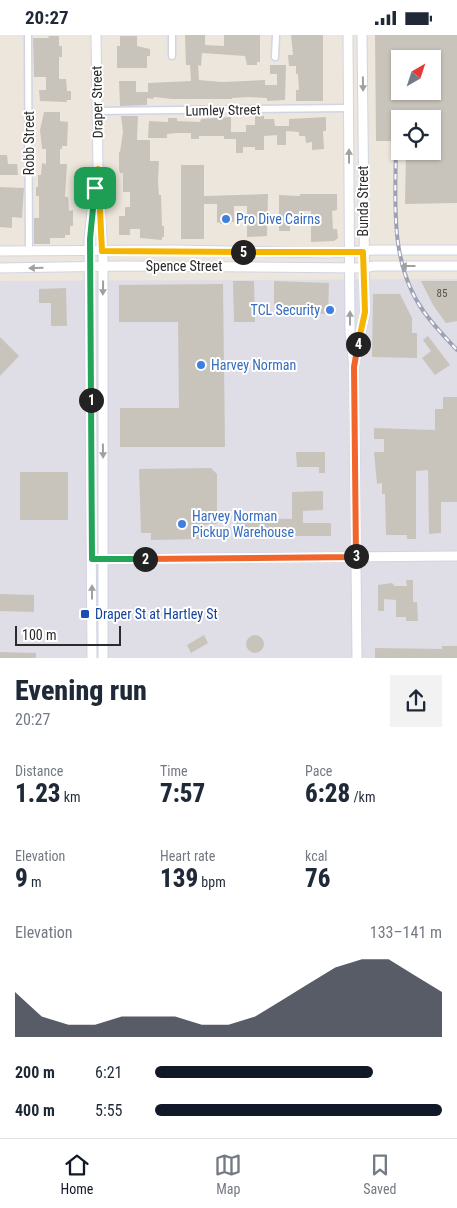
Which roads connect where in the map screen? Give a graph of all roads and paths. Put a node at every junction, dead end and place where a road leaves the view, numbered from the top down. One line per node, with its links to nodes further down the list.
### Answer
1 (28, 35): 14 (street, Robb Street)
2 (96, 35): 10 (street, Draper Street)
3 (172, 35): 7 (street)
4 (276, 35): 8 (street)
5 (348, 35): 9 (street, Bunda Street)
6 (362, 35): 17 (street, Bunda Street, one-way to 17)
7 (172, 56)
8 (275, 57)
9 (348, 108): 10 (street, Lumley Street); 18 (street, Bunda Street, one-way to 9)
10 (97, 111): 11 (street, Draper Street)
11 (98, 169): 15 (street, Draper Street); 16 (street, Draper Street)
12 (457, 250): 17 (street, Spence Street)
13 (0, 251): 14 (street, Spence Street)
14 (29, 251): 15 (street, Spence Street)
15 (90, 251): 16 (street, Spence Street); 21 (street, Draper Street)
16 (102, 251): 18 (street, Spence Street); 19 (street, Draper Street)
17 (363, 252): 18 (street, Spence Street); 24 (street, Bunda Street)
18 (349, 253): 22 (street, Bunda Street)
19 (103, 266): 21 (street, Spence Street); 22 (street, Spence Street); 29 (street, Draper Street, one-way to 29)
20 (457, 266): 24 (street, Spence Street, one-way to 24)
21 (90, 267): 23 (street, Spence Street, one-way to 23); 28 (street, Draper Street)
22 (350, 267): 24 (street, Spence Street); 25 (street, Bunda Street, one-way to 22)
23 (0, 268)
24 (363, 268): 25 (street, Bunda Street)
25 (354, 367): 27 (street, Bunda Street)
26 (457, 556): 27 (street)
27 (356, 557): 29 (street); 32 (street, Bunda Street)
28 (92, 559): 29 (street); 30 (street, Draper Street, one-way to 28)
29 (103, 559): 31 (street, Draper Street)
30 (92, 658)
31 (103, 658)
32 (357, 658)

